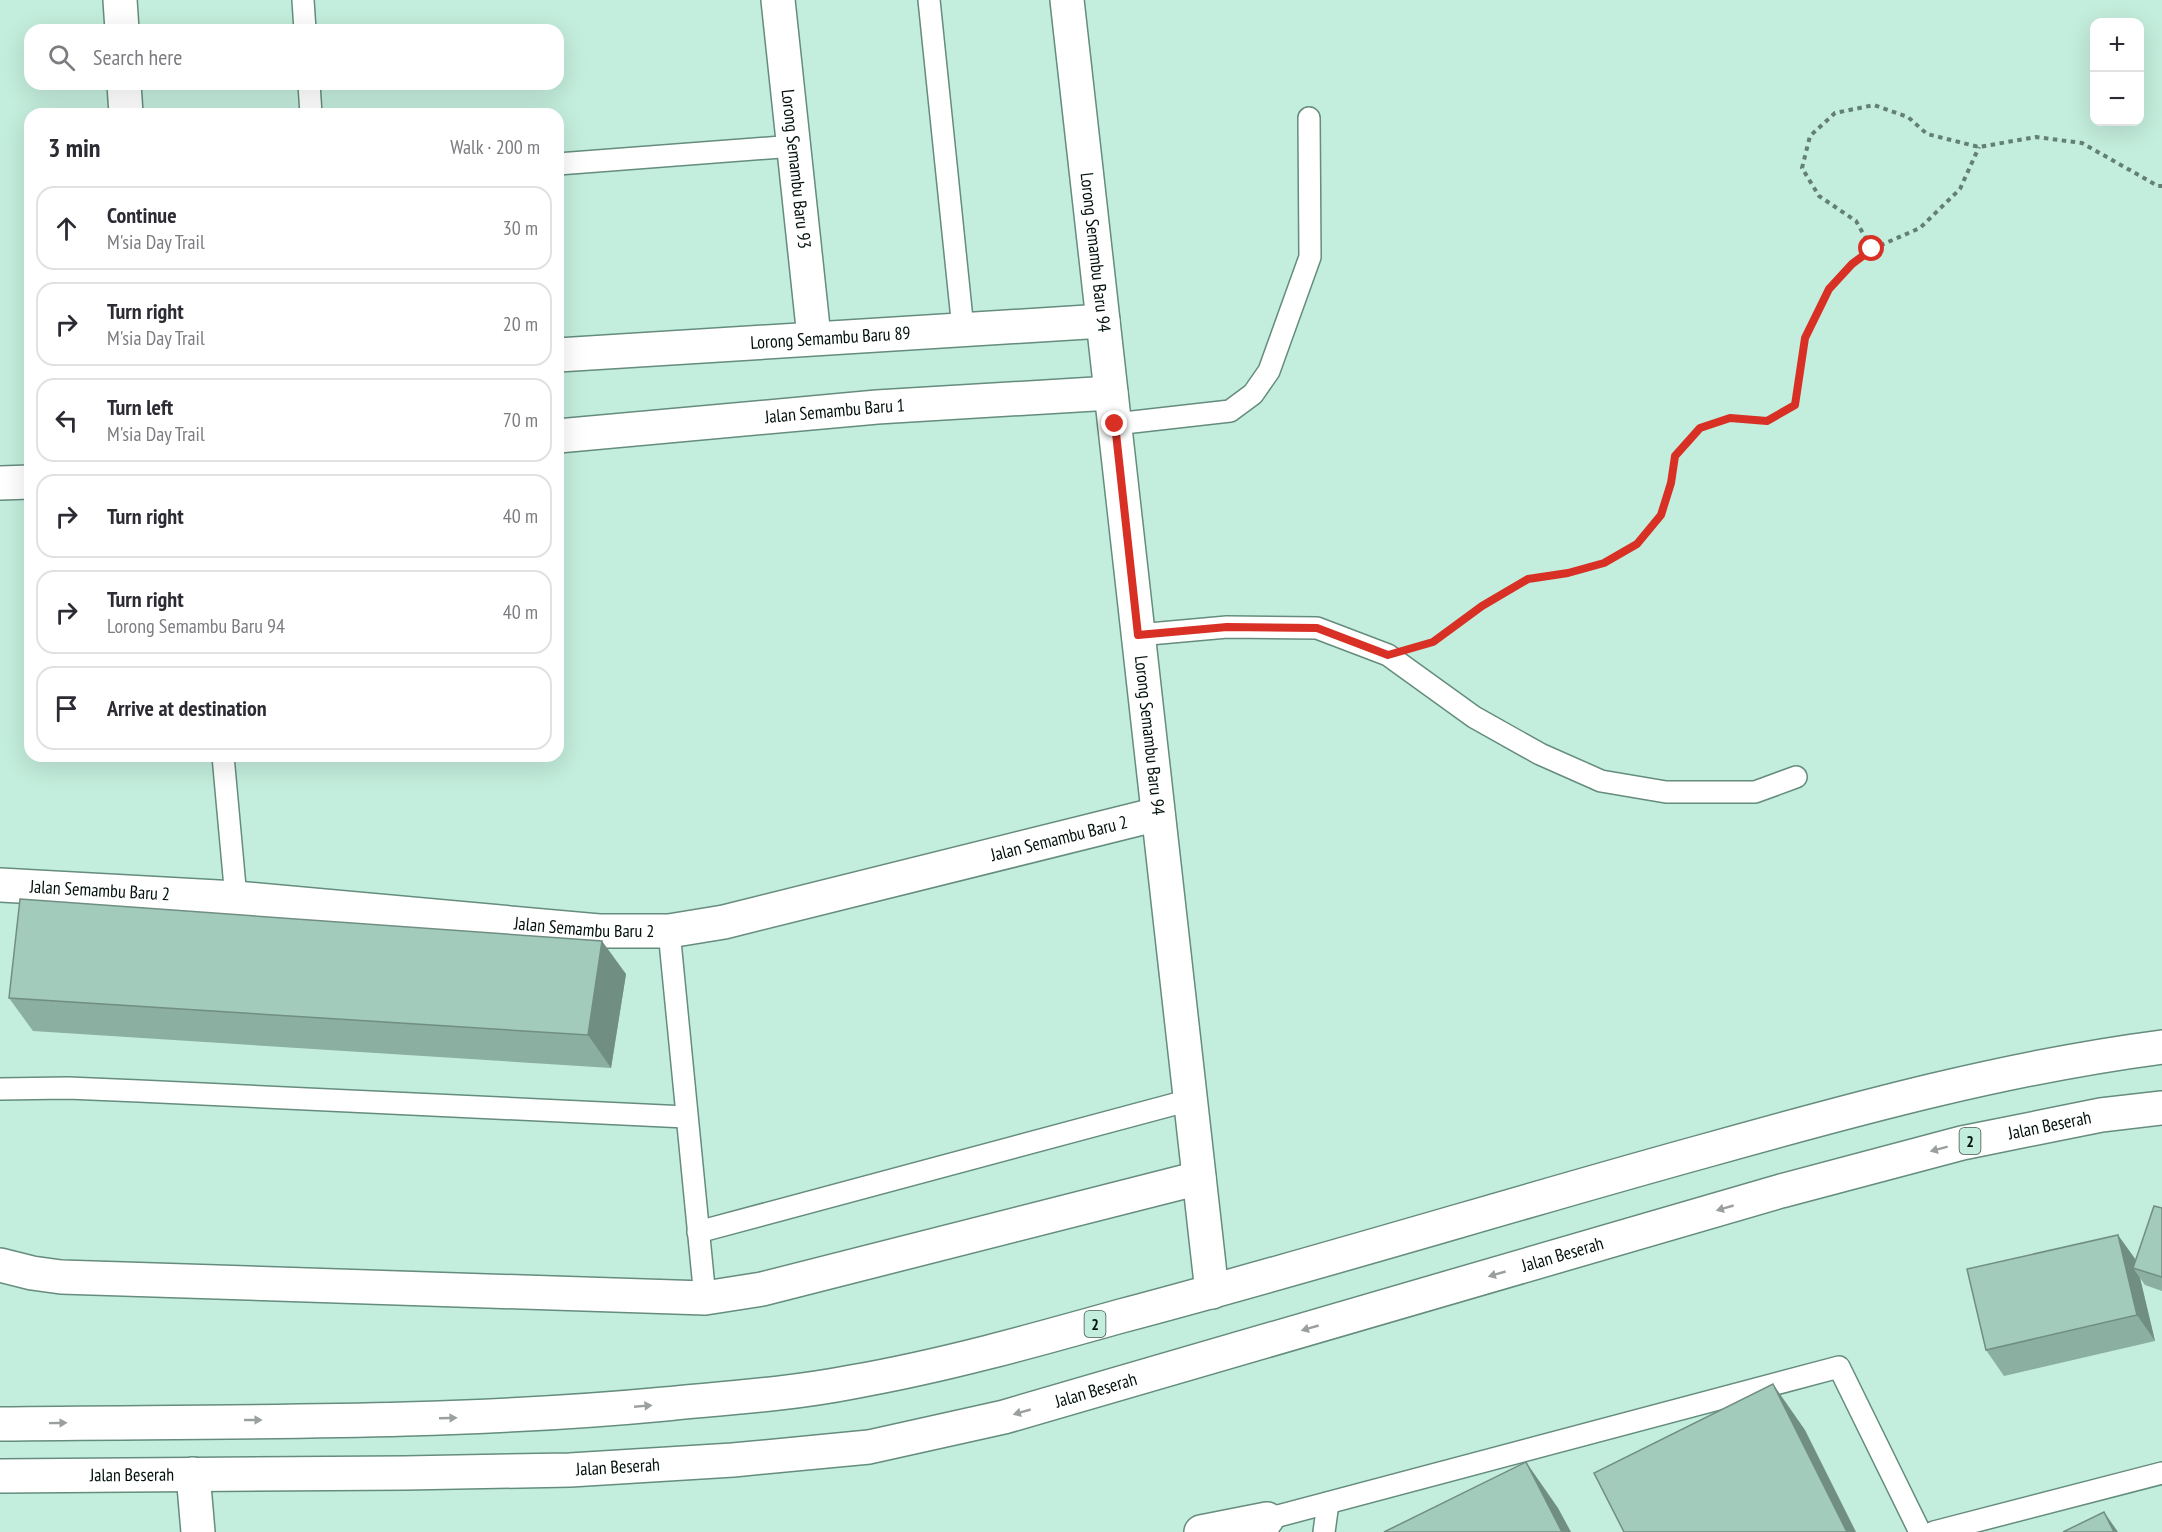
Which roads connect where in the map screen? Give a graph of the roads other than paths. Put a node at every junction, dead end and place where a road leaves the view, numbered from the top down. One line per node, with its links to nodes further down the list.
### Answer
1 (120, 0): 6 (main road)
2 (303, 0): 7 (lane)
3 (778, 0): 13 (main road, Lorong Semambu Baru 93)
4 (929, 0): 16 (lane)
5 (1067, 0): 15 (main road, Lorong Semambu Baru 94)
6 (122, 24)
7 (305, 24)
8 (124, 90): 10 (main road)
9 (309, 90): 11 (lane)
10 (126, 108)
11 (311, 108)
12 (1309, 118): 19 (lane)
13 (794, 146): 14 (lane); 17 (main road, Lorong Semambu Baru 93)
14 (564, 164)
15 (1103, 321): 16 (main road, Lorong Semambu Baru 89); 19 (main road, Lorong Semambu Baru 94)
16 (963, 329): 17 (main road, Lorong Semambu Baru 89)
17 (814, 337): 18 (main road, Lorong Semambu Baru 89)
18 (564, 355)
19 (1113, 409): 20 (main road, Jalan Semambu Baru 1); 23 (main road, Lorong Semambu Baru 94)
20 (564, 435)
21 (24, 482): 22 (main road)
22 (0, 483)
23 (1138, 635): 25 (lane); 26 (main road, Lorong Semambu Baru 94)
24 (224, 762): 28 (lane)
25 (1796, 777)
26 (1158, 814): 29 (main road, Jalan Semambu Baru 2); 32 (main road, Lorong Semambu Baru 94)
27 (0, 885): 28 (main road, Jalan Semambu Baru 2)
28 (236, 898): 29 (main road, Jalan Semambu Baru 2)
29 (669, 931): 34 (lane)
30 (2162, 1047): 38 (main road, 2)
31 (0, 1089): 34 (lane)
32 (1190, 1100): 35 (main road, Lorong Semambu Baru 94); 36 (lane)
33 (2162, 1108): 42 (main road, Jalan Beserah / 2, one-way to 42)
34 (686, 1117): 36 (lane)
35 (1199, 1178): 38 (main road, Lorong Semambu Baru 94); 39 (main road)
36 (698, 1232): 39 (lane)
37 (0, 1264): 39 (main road)
38 (1212, 1292): 40 (main road, 2, one-way to 38)
39 (705, 1298)
40 (0, 1424)
41 (2162, 1473): 50 (lane)
42 (193, 1474): 43 (main road, Jalan Beserah / 2); 46 (main road)
43 (0, 1476)
44 (1328, 1503): 45 (lane); 48 (lane); 49 (lane)
45 (1267, 1526): 47 (main road)
46 (198, 1532)
47 (1201, 1532)
48 (1324, 1532)
49 (1920, 1532)
50 (1934, 1532)

